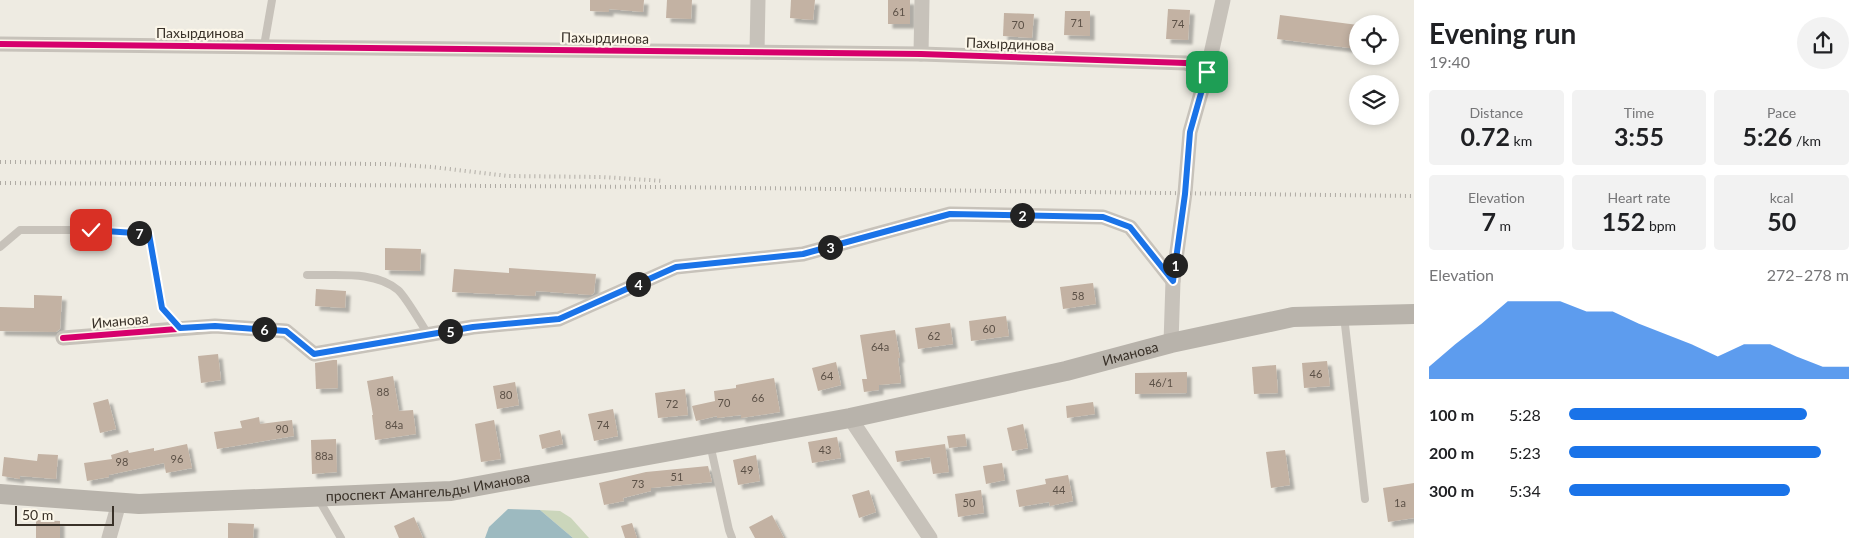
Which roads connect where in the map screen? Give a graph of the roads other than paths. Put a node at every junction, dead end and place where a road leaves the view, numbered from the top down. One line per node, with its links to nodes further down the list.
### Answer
1 (272, 0): 6 (lane)
2 (758, 0): 7 (street)
3 (922, 0): 8 (street)
4 (1223, 0): 9 (street)
5 (0, 44): 6 (street, Пахырдинова)
6 (264, 46): 7 (street, Пахырдинова)
7 (757, 52): 8 (street, Пахырдинова)
8 (921, 54): 9 (street, Пахырдинова)
9 (1207, 72): 12 (street)
10 (0, 247): 15 (lane)
11 (307, 275): 16 (lane)
12 (1173, 281): 16 (street, Иманова); 18 (street)
13 (1414, 314): 14 (main road, Иманова)
14 (1344, 316): 18 (main road, Иманова); 23 (lane)
15 (180, 328): 16 (street, Иманова); 17 (street, Иманова)
16 (428, 334)
17 (63, 338)
18 (1171, 343): 19 (main road, Иманова)
19 (850, 418): 20 (main road, проспект Амангельды Иманова); 28 (street)
20 (710, 444): 22 (main road, проспект Амангельды Иманова); 27 (lane)
21 (0, 494): 24 (main road, проспект Амангельды Иманова)
22 (317, 497): 24 (main road, проспект Амангельды Иманова); 26 (lane)
23 (1364, 499)
24 (119, 503): 25 (street)
25 (110, 538)
26 (341, 538)
27 (732, 538)
28 (930, 538)

